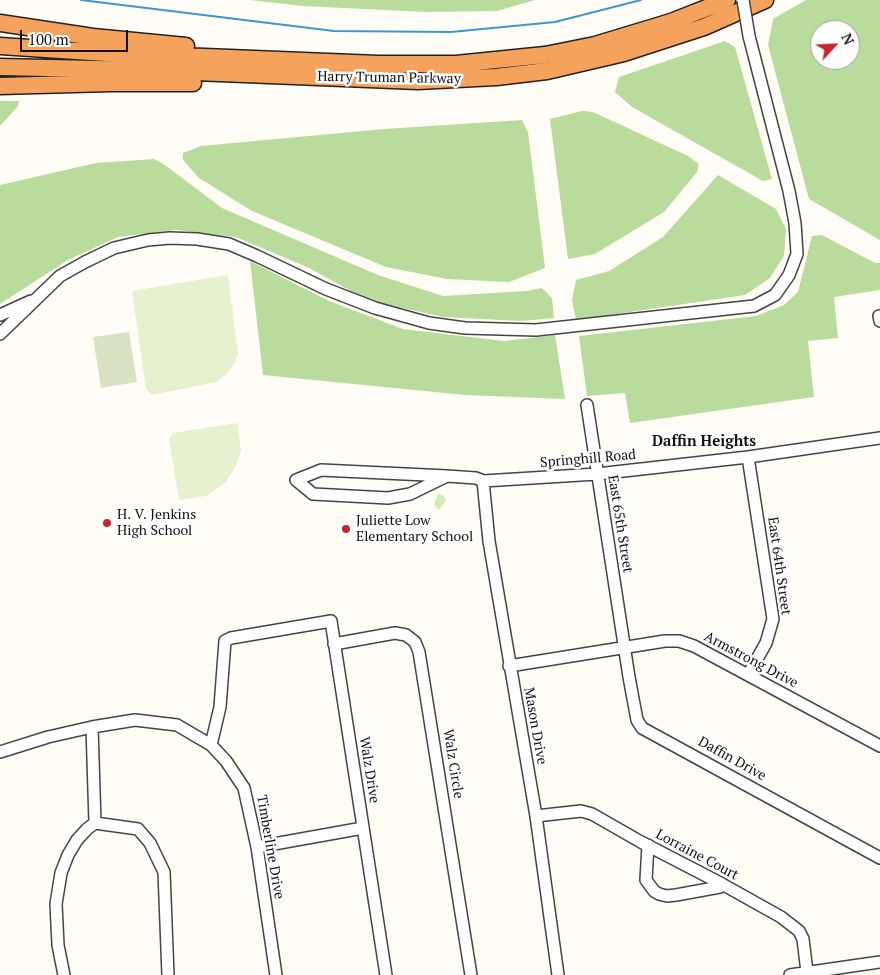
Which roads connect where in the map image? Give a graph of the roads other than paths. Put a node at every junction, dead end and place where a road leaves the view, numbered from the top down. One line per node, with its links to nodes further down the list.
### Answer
1 (727, 0): 6 (highway, Harry Truman Parkway)
2 (743, 0): 10 (street, bridge)
3 (765, 0): 8 (highway, Harry Truman Parkway)
4 (0, 23): 6 (highway)
5 (0, 46): 6 (highway, Harry Truman Parkway)
6 (320, 62)
7 (0, 66): 8 (highway, Harry Truman Parkway)
8 (496, 77): 9 (highway)
9 (0, 86)
10 (35, 299): 11 (street); 12 (street)
11 (0, 315)
12 (0, 334)
13 (587, 405): 16 (street, East 65th Street)
14 (880, 438): 15 (street, Springhill Road)
15 (748, 457): 16 (street, Springhill Road); 22 (street, East 64th Street)
16 (596, 474): 18 (street, Springhill Road); 20 (street, East 65th Street)
17 (447, 476): 17 (street, Springhill Road); 18 (street, Springhill Road)
18 (484, 481): 21 (street, Mason Drive)
19 (334, 644): 24 (street, Walz Drive); 29 (street, Walz Drive); 40 (street, Walz Circle)
20 (624, 647): 21 (street, Armstrong Drive); 22 (street, Armstrong Drive); 32 (street, Daffin Drive)
21 (509, 666): 27 (street, Mason Drive)
22 (748, 675): 25 (street, Armstrong Drive)
23 (92, 727): 24 (street, Timberline Drive); 26 (street, Timberline Drive); 28 (street)
24 (210, 745): 31 (street, Timberline Drive)
25 (880, 746)
26 (0, 752)
27 (536, 816): 30 (street, Lorraine Court); 41 (street, Mason Drive)
28 (95, 823): 36 (street); 37 (street)
29 (363, 828): 31 (street); 39 (street, Walz Drive)
30 (648, 846): 33 (street, Lorraine Court); 33 (street)
31 (257, 847): 38 (street, Timberline Drive)
32 (880, 858)
33 (722, 884): 35 (street, Lorraine Court)
34 (880, 962): 35 (street)
35 (814, 973): 42 (street)
36 (64, 975)
37 (168, 975)
38 (276, 975)
39 (386, 975)
40 (471, 975)
41 (558, 975)
42 (790, 975)

